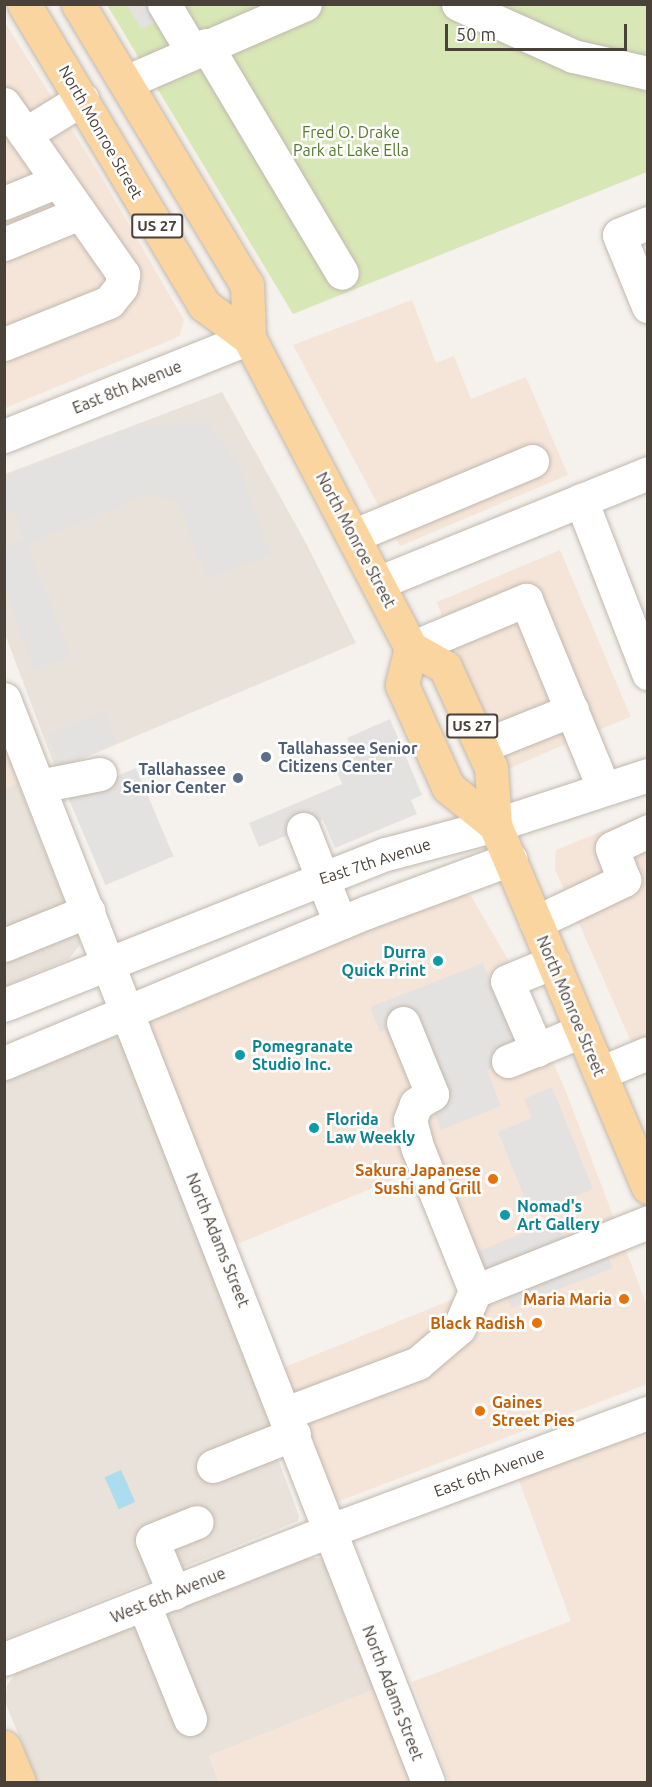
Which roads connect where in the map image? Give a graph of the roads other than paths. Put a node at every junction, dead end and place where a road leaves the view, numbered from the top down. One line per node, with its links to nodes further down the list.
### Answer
1 (24, 4): 9 (main road, North Monroe Street / US 27)
2 (78, 4): 8 (main road, North Monroe Street / US 27)
3 (164, 4): 6 (street)
4 (305, 4): 6 (street)
5 (458, 4): 7 (street)
6 (199, 48): 8 (street); 17 (street)
7 (648, 73)
8 (126, 82): 9 (main road); 19 (main road, North Monroe Street / US 27)
9 (82, 99): 11 (street); 19 (main road, North Monroe Street / US 27)
10 (4, 104): 11 (street)
11 (25, 134): 12 (street)
12 (58, 181): 13 (street); 14 (street)
13 (4, 203)
14 (80, 213): 16 (street); 20 (street)
15 (648, 223): 18 (street)
16 (4, 244)
17 (342, 273)
18 (648, 306)
19 (249, 338): 21 (street, East 8th Avenue); 25 (main road, North Monroe Street / US 27)
20 (4, 344)
21 (4, 436)
22 (532, 461): 25 (street)
23 (648, 473): 24 (street)
24 (581, 500): 26 (street); 28 (street)
25 (355, 536): 26 (main road, North Monroe Street / US 27)
26 (380, 582): 27 (main road, North Monroe Street / US 27)
27 (411, 648): 30 (street); 31 (main road, North Monroe Street / US 27); 36 (main road, North Monroe Street / US 27)
28 (648, 673)
29 (4, 699): 34 (street, North Adams Street)
30 (572, 711): 31 (street); 35 (street)
31 (482, 746): 36 (main road, North Monroe Street / US 27)
32 (100, 774): 34 (street)
33 (648, 775): 35 (street, East 7th Avenue)
34 (39, 786): 41 (street, North Adams Street)
35 (604, 789): 36 (street, East 7th Avenue)
36 (495, 825): 39 (main road, North Monroe Street / US 27); 40 (street, East 7th Avenue)
37 (303, 829): 40 (street)
38 (648, 831): 42 (street)
39 (510, 859): 42 (main road, North Monroe Street / US 27); 43 (street)
40 (322, 878): 43 (street); 45 (street, East 7th Avenue)
41 (88, 911): 44 (street); 45 (street, North Adams Street)
42 (536, 922): 46 (main road, North Monroe Street / US 27)
43 (340, 923): 48 (street)
44 (4, 945)
45 (108, 962): 47 (street, East 7th Avenue); 48 (street, North Adams Street)
46 (553, 962): 50 (main road, North Monroe Street / US 27); 50 (street)
47 (4, 1005)
48 (128, 1013): 52 (street); 59 (street, North Adams Street)
49 (403, 1023): 57 (street)
50 (582, 1031): 53 (main road, North Monroe Street / US 27)
51 (648, 1053): 53 (street)
52 (4, 1063)
53 (600, 1073): 54 (main road, North Monroe Street / US 27)
54 (640, 1149): 55 (main road, North Monroe Street / US 27)
55 (648, 1187)
56 (648, 1222): 57 (street)
57 (475, 1291): 59 (street)
58 (648, 1413): 62 (street, East 6th Avenue)
59 (290, 1423): 60 (street); 62 (street, North Adams Street)
60 (213, 1466)
61 (197, 1522): 63 (street)
62 (331, 1530): 63 (street, West 6th Avenue); 69 (street, North Adams Street)
63 (174, 1593): 64 (street, West 6th Avenue)
64 (144, 1605): 65 (street, West 6th Avenue); 66 (street)
65 (4, 1659)
66 (190, 1719)
67 (4, 1747): 68 (main road)
68 (19, 1782)
69 (428, 1782)

